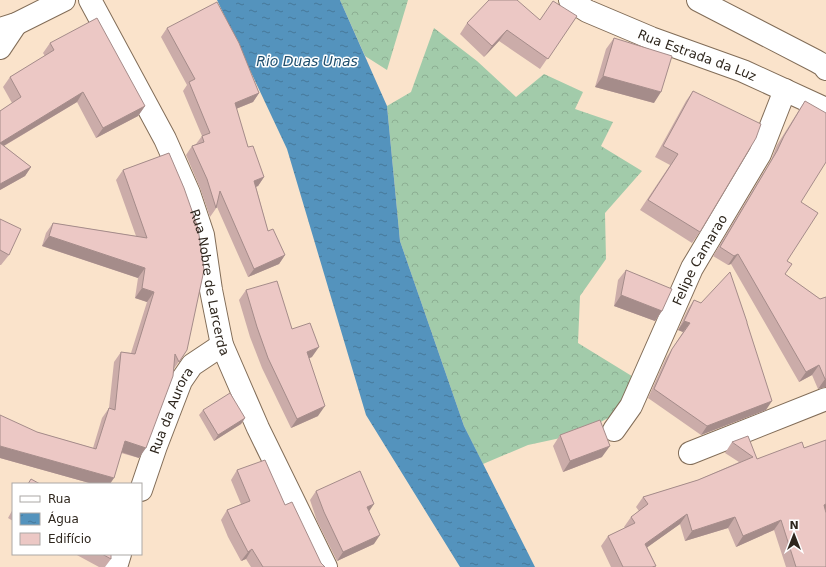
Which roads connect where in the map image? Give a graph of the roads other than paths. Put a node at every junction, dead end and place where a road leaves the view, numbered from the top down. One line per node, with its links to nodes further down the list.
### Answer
1 (64, 0): 5 (street)
2 (90, 0): 10 (street, Rua Nobre de Larcerda)
3 (570, 0): 8 (street, Rua Estrada da Luz)
4 (698, 0): 7 (street)
5 (8, 26): 6 (street)
6 (0, 48)
7 (826, 69)
8 (785, 90): 9 (street, Rua Estrada da Luz); 12 (street, Felipe Camarao)
9 (826, 109)
10 (222, 345): 14 (street, Rua da Aurora); 17 (street, Rua Nobre de Larcerda)
11 (826, 399): 13 (street)
12 (614, 430)
13 (690, 453)
14 (142, 487)
15 (120, 555): 16 (street)
16 (116, 567)
17 (326, 567)

